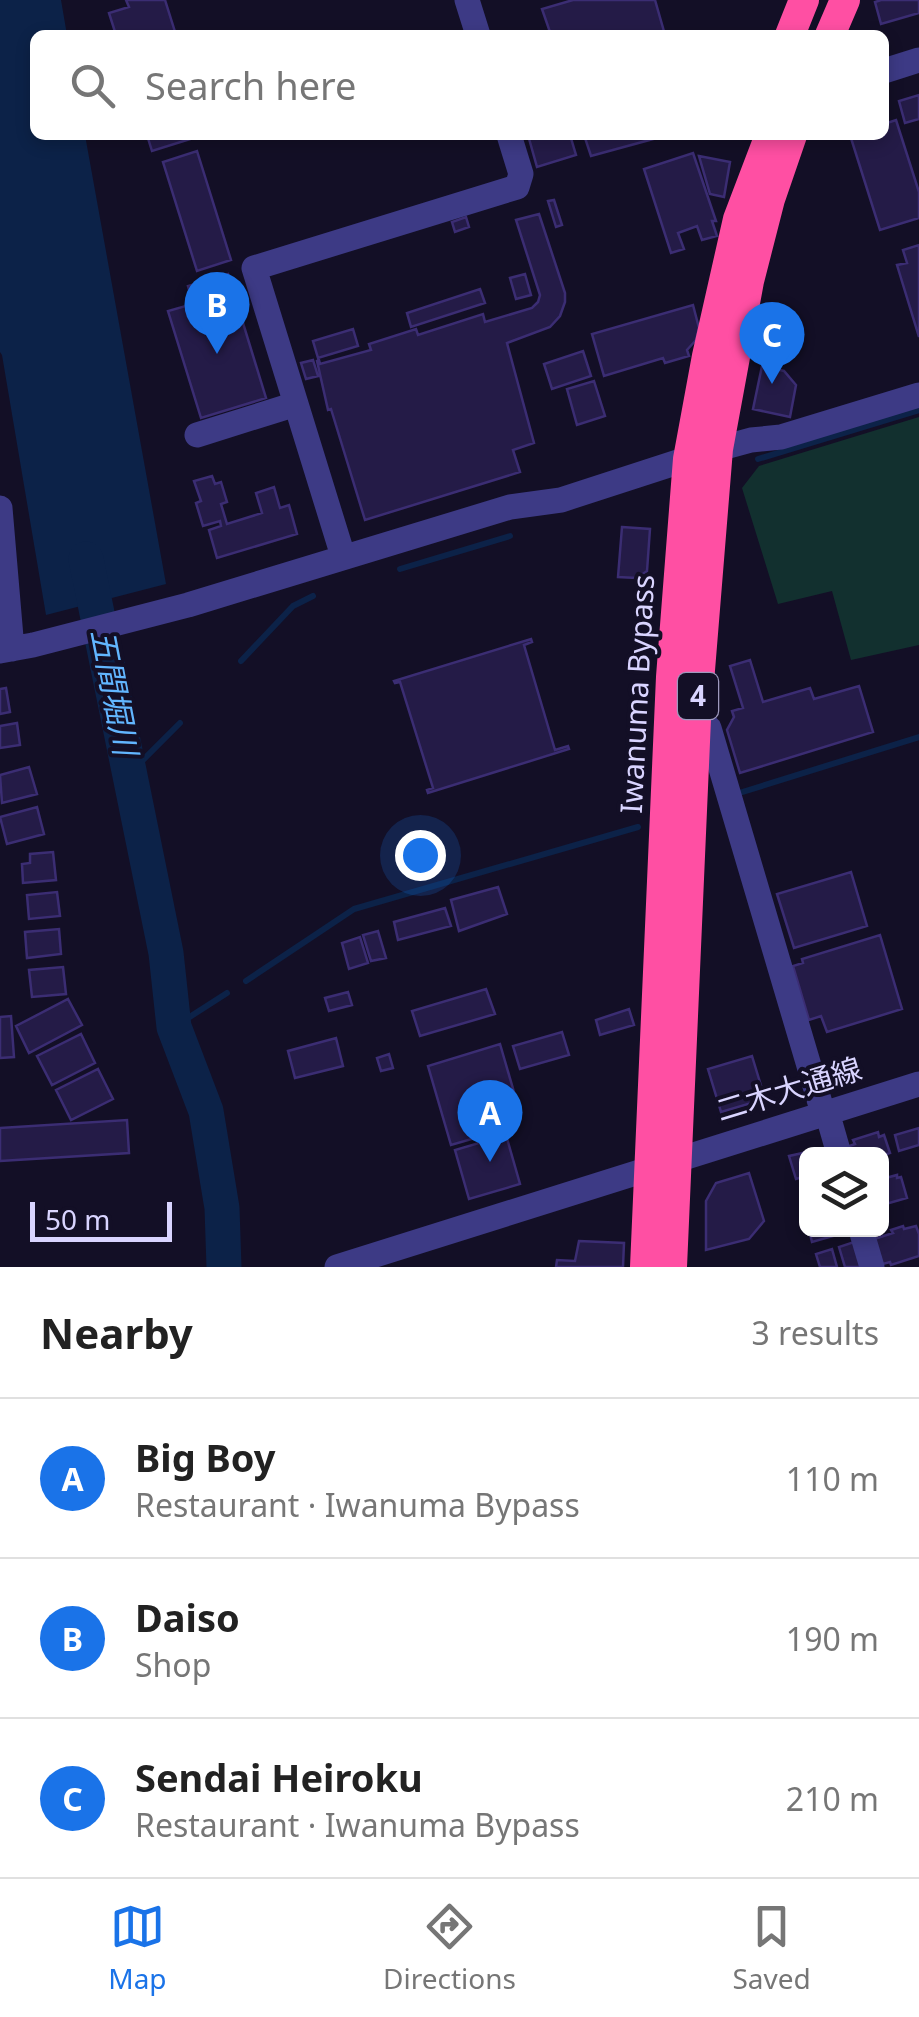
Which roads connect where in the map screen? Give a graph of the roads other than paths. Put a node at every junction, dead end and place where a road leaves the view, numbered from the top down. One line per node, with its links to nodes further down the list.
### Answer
1 (467, 0): 5 (street)
2 (804, 0): 6 (highway)
3 (825, 0): 7 (highway)
4 (845, 0): 8 (highway)
5 (476, 30)
6 (792, 30)
7 (812, 30)
8 (832, 30)
9 (919, 60): 10 (street)
10 (889, 69)
11 (511, 140): 17 (street)
12 (759, 140): 15 (highway)
13 (768, 140): 15 (highway, Iwanuma Bypass / 4)
14 (790, 140): 19 (highway, Iwanuma Bypass / 4)
15 (744, 199): 20 (highway, Iwanuma Bypass / 4)
16 (919, 395): 19 (street)
17 (296, 404): 18 (street); 22 (street)
18 (197, 435)
19 (718, 449): 20 (street); 24 (highway, Iwanuma Bypass / 4)
20 (688, 459): 22 (street); 28 (highway, Iwanuma Bypass / 4)
21 (0, 508): 23 (street)
22 (343, 556): 23 (street)
23 (15, 648)
24 (696, 719): 26 (street); 28 (highway, Iwanuma Bypass / 4)
25 (919, 1084): 26 (street, 二木大通線)
26 (825, 1112): 27 (street); 28 (street, 二木大通線)
27 (837, 1147)
28 (664, 1164): 30 (street, 二木大通線); 31 (highway, Iwanuma Bypass / 4); 32 (highway, Iwanuma Bypass / 4)
29 (863, 1237): 33 (street)
30 (337, 1267)
31 (646, 1267)
32 (672, 1267)
33 (872, 1267)

